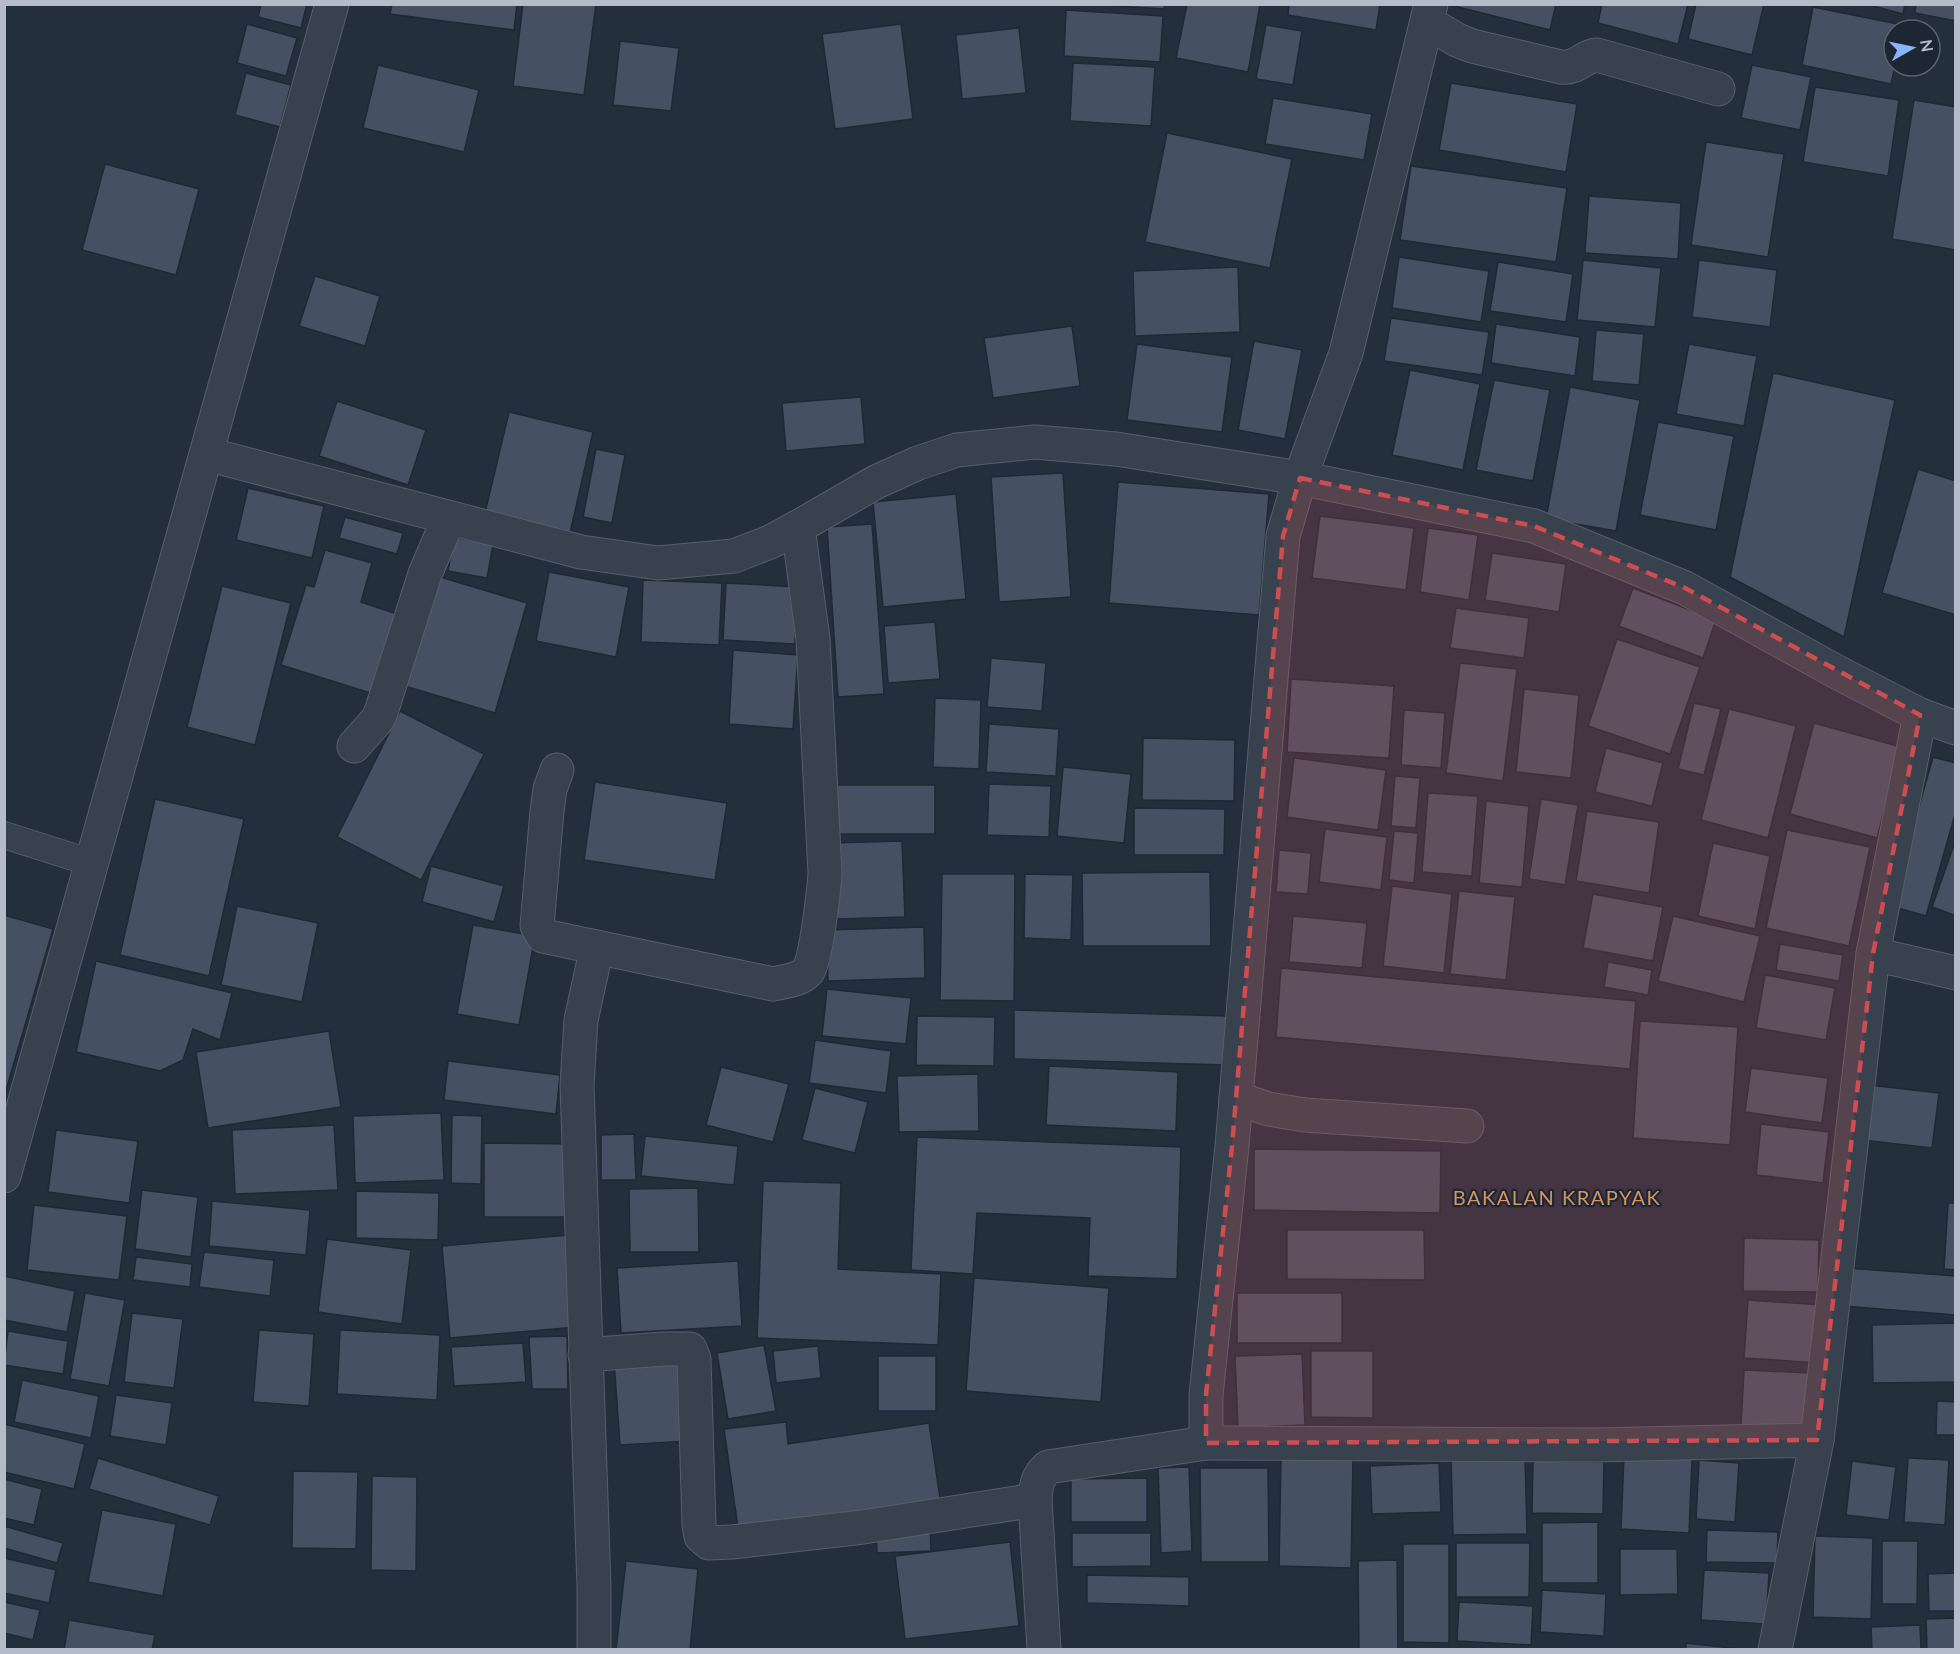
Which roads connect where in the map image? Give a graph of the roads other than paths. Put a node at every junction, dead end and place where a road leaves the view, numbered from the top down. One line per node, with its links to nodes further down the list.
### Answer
1 (332, 4): 4 (street)
2 (1429, 13): 3 (street); 5 (street)
3 (1718, 89)
4 (207, 454): 6 (street); 13 (street)
5 (1300, 478): 7 (street); 8 (street); 17 (street)
6 (449, 518): 7 (street); 10 (street)
7 (798, 527): 14 (street)
8 (1920, 716): 9 (street); 15 (street)
9 (1956, 728)
10 (354, 746)
11 (557, 770): 14 (street)
12 (4, 835): 13 (lane)
13 (92, 863): 19 (street)
14 (597, 947): 20 (street)
15 (1873, 954): 16 (street); 21 (street)
16 (1956, 973)
17 (1236, 1098): 18 (street); 22 (street)
18 (1467, 1126)
19 (4, 1176)
20 (585, 1355): 23 (street); 24 (street)
21 (1817, 1440): 22 (street); 26 (street)
22 (1206, 1443): 23 (street)
23 (1035, 1500): 25 (street)
24 (594, 1650)
25 (1044, 1650)
26 (1775, 1650)

